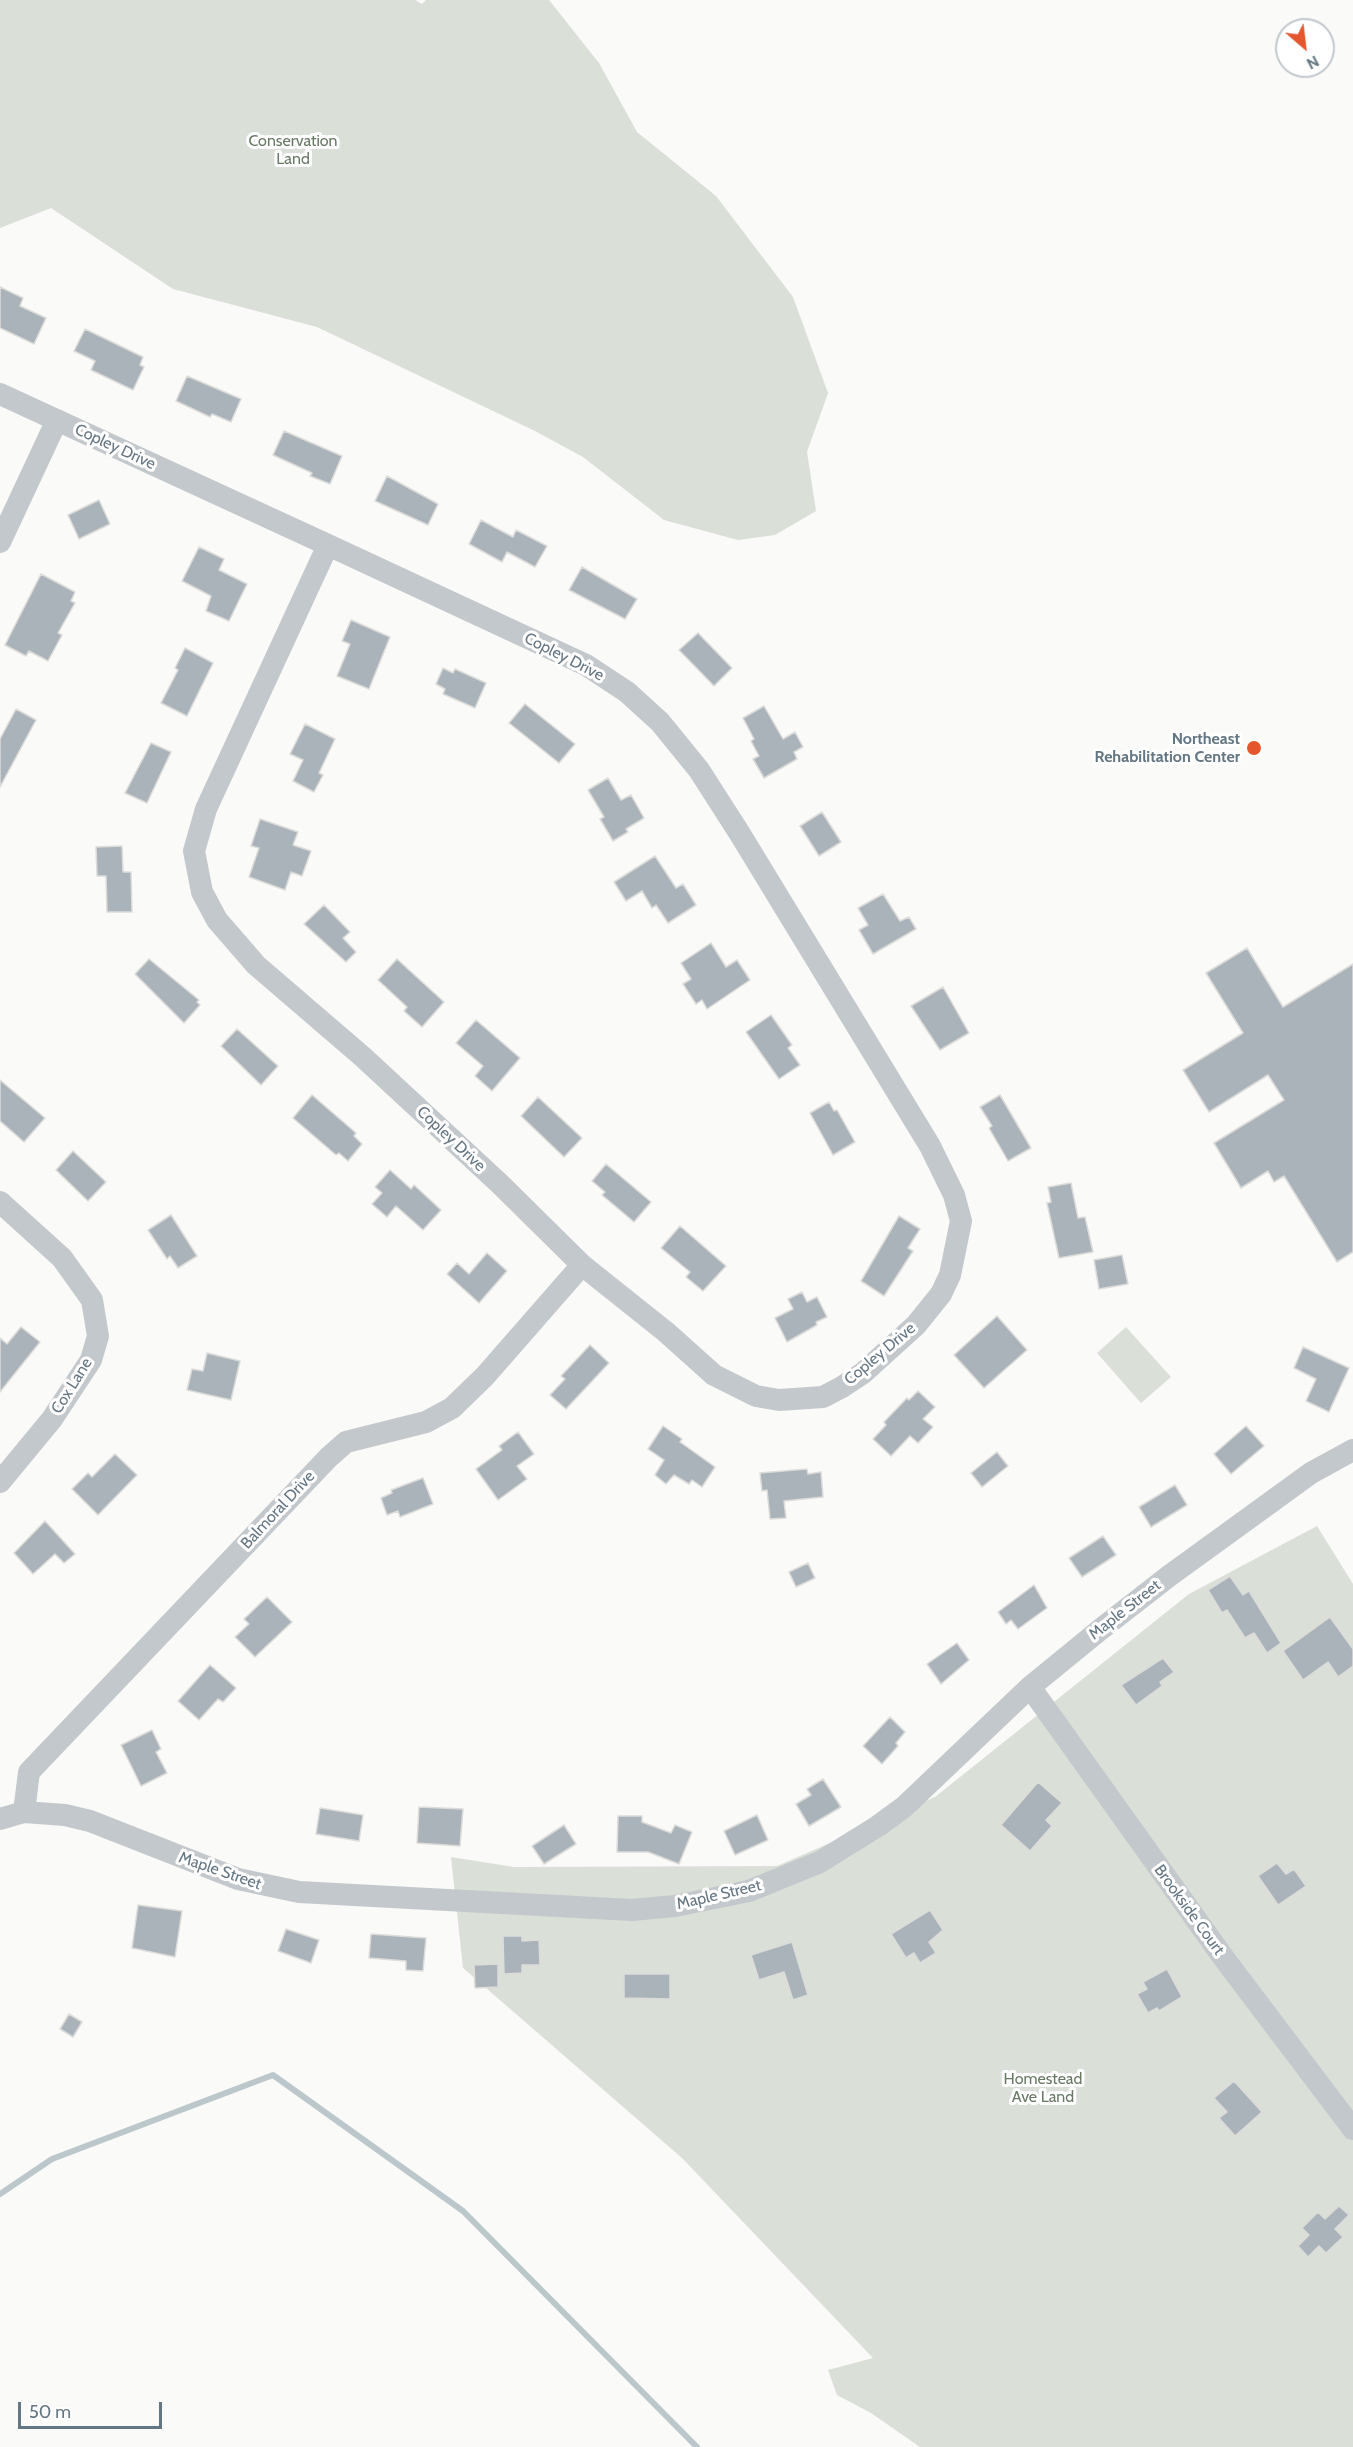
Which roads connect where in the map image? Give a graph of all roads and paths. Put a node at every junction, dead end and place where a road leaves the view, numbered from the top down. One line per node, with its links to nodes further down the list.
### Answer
1 (0, 394): 2 (street, Copley Drive)
2 (57, 420): 3 (street); 4 (street, Copley Drive)
3 (0, 542)
4 (328, 545): 6 (street, Copley Drive); 6 (street, Copley Drive)
5 (0, 1202): 8 (street, Cox Lane)
6 (582, 1265): 10 (street, Balmoral Drive)
7 (1353, 1450): 9 (street, Maple Street)
8 (0, 1482)
9 (1030, 1687): 10 (street, Maple Street); 12 (street, Brookside Court)
10 (24, 1812): 11 (street, Maple Street)
11 (0, 1819)
12 (1353, 2129)

